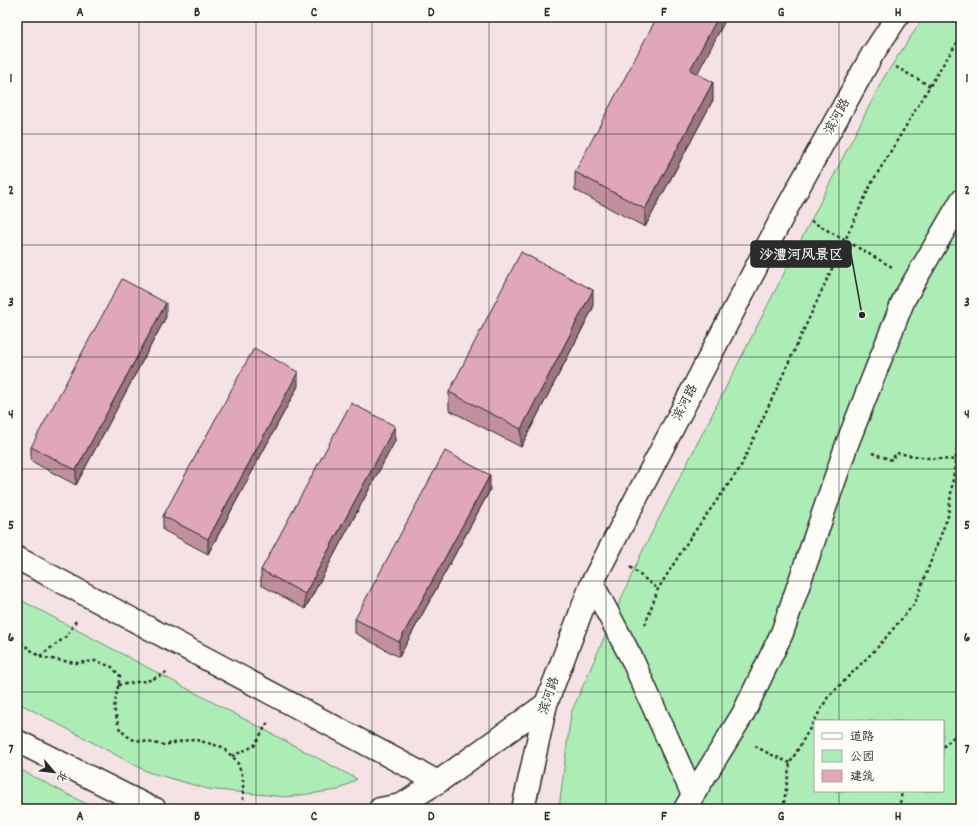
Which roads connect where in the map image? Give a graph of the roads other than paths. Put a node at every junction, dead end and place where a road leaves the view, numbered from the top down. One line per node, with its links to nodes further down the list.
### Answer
1 (897, 17): 4 (street, 滨河路)
2 (961, 201): 8 (street)
3 (17, 558): 7 (street)
4 (592, 583): 5 (street, 滨河路); 8 (street)
5 (546, 704): 7 (street); 12 (street, 滨河路)
6 (17, 741): 10 (street)
7 (438, 782): 9 (street)
8 (689, 802)
9 (391, 807): 11 (street)
10 (155, 809)
11 (425, 809)
12 (523, 809)

